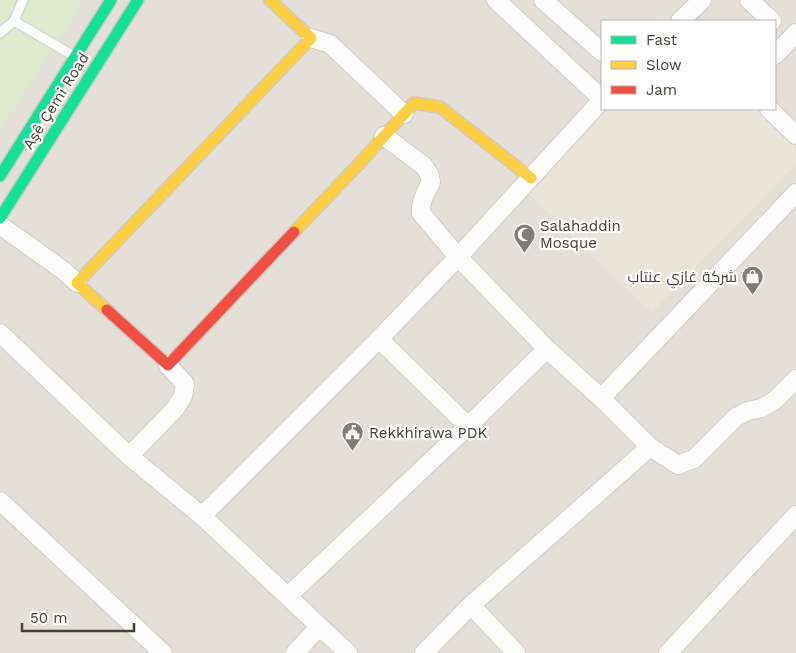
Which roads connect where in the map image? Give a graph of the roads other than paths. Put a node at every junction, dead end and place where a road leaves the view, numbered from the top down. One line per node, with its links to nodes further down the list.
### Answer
1 (23, 0): 11 (lane)
2 (111, 0): 18 (street, Aşê Çemi Road)
3 (138, 0): 28 (street, Aşê Çemi Road)
4 (496, 0): 19 (street)
5 (544, 0): 16 (street)
6 (702, 0): 9 (street)
7 (749, 0): 10 (street)
8 (280, 4): 15 (street)
9 (681, 20)
10 (771, 20)
11 (14, 21): 13 (lane); 18 (lane)
12 (776, 24): 14 (street)
13 (0, 33)
14 (793, 36): 17 (street)
15 (311, 38): 22 (street); 31 (street)
16 (601, 51)
17 (776, 54)
18 (75, 56): 25 (street, Aşê Çemi Road)
19 (601, 98)
20 (601, 100): 26 (street)
21 (770, 110): 23 (street)
22 (404, 114): 24 (street); 26 (street)
23 (796, 135)
24 (384, 136): 30 (street); 35 (street)
25 (0, 176)
26 (531, 178): 30 (street)
27 (796, 193): 37 (street)
28 (0, 218)
29 (0, 225): 31 (street)
30 (458, 257): 33 (street); 34 (street)
31 (77, 283): 35 (street)
32 (0, 333): 40 (street)
33 (379, 339): 38 (street); 43 (street)
34 (547, 349): 37 (street); 38 (street)
35 (168, 365): 40 (street)
36 (796, 379): 39 (street)
37 (601, 398): 39 (street)
38 (468, 426): 44 (street)
39 (650, 447): 45 (street)
40 (129, 456): 43 (street)
41 (0, 501): 47 (street)
42 (796, 515): 52 (street)
43 (202, 516): 44 (street)
44 (288, 596): 46 (street)
45 (471, 605): 50 (street); 51 (street)
46 (320, 627): 48 (street); 49 (street)
47 (163, 653)
48 (295, 653)
49 (348, 653)
50 (424, 653)
51 (516, 653)
52 (668, 653)

